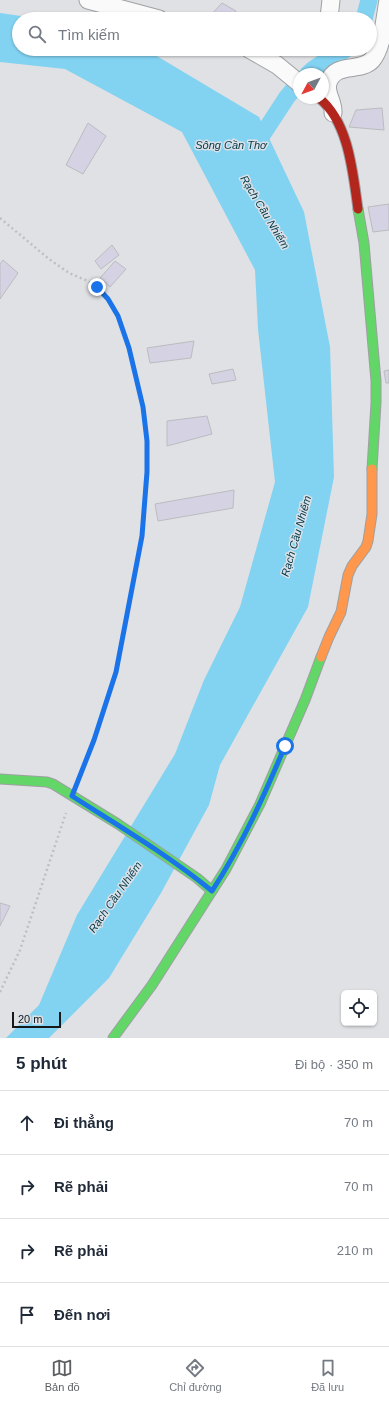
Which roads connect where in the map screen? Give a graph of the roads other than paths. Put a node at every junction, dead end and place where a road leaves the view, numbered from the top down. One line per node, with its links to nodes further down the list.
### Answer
1 (88, 0): 4 (street)
2 (331, 0): 5 (street)
3 (388, 0): 6 (street)
4 (133, 12)
5 (330, 12)
6 (377, 50)
7 (261, 56): 9 (street)
8 (374, 56): 11 (street)
9 (293, 78)
10 (325, 104): 11 (street)
11 (333, 115): 13 (street)
12 (0, 779): 13 (street)
13 (212, 891): 14 (street)
14 (113, 1038)

